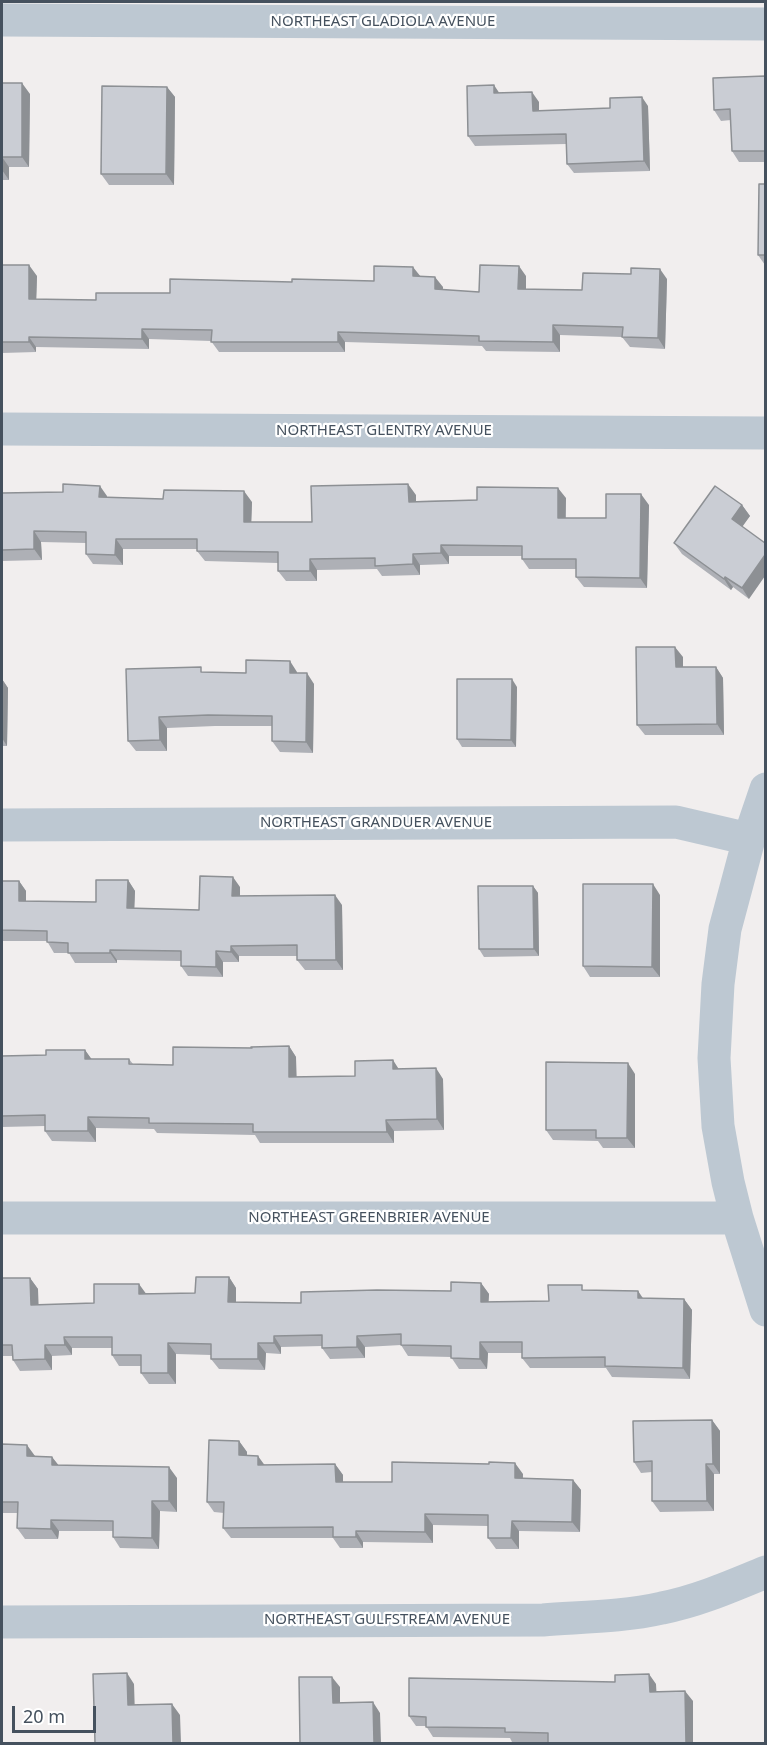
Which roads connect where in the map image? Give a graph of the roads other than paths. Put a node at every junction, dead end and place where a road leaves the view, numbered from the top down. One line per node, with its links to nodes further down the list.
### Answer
1 (2, 21): 2 (street, NORTHEAST GLADIOLA AVENUE)
2 (765, 24)
3 (2, 429): 4 (street, NORTHEAST GLENTRY AVENUE)
4 (765, 433)
5 (765, 789): 7 (street)
6 (2, 825): 7 (street, NORTHEAST GRANDUER AVENUE)
7 (749, 839): 9 (street)
8 (2, 1218): 9 (street, NORTHEAST GREENBRIER AVENUE)
9 (737, 1218): 10 (street)
10 (765, 1310)
11 (765, 1572): 12 (street, NORTHEAST GULFSTREAM AVENUE)
12 (2, 1622)

